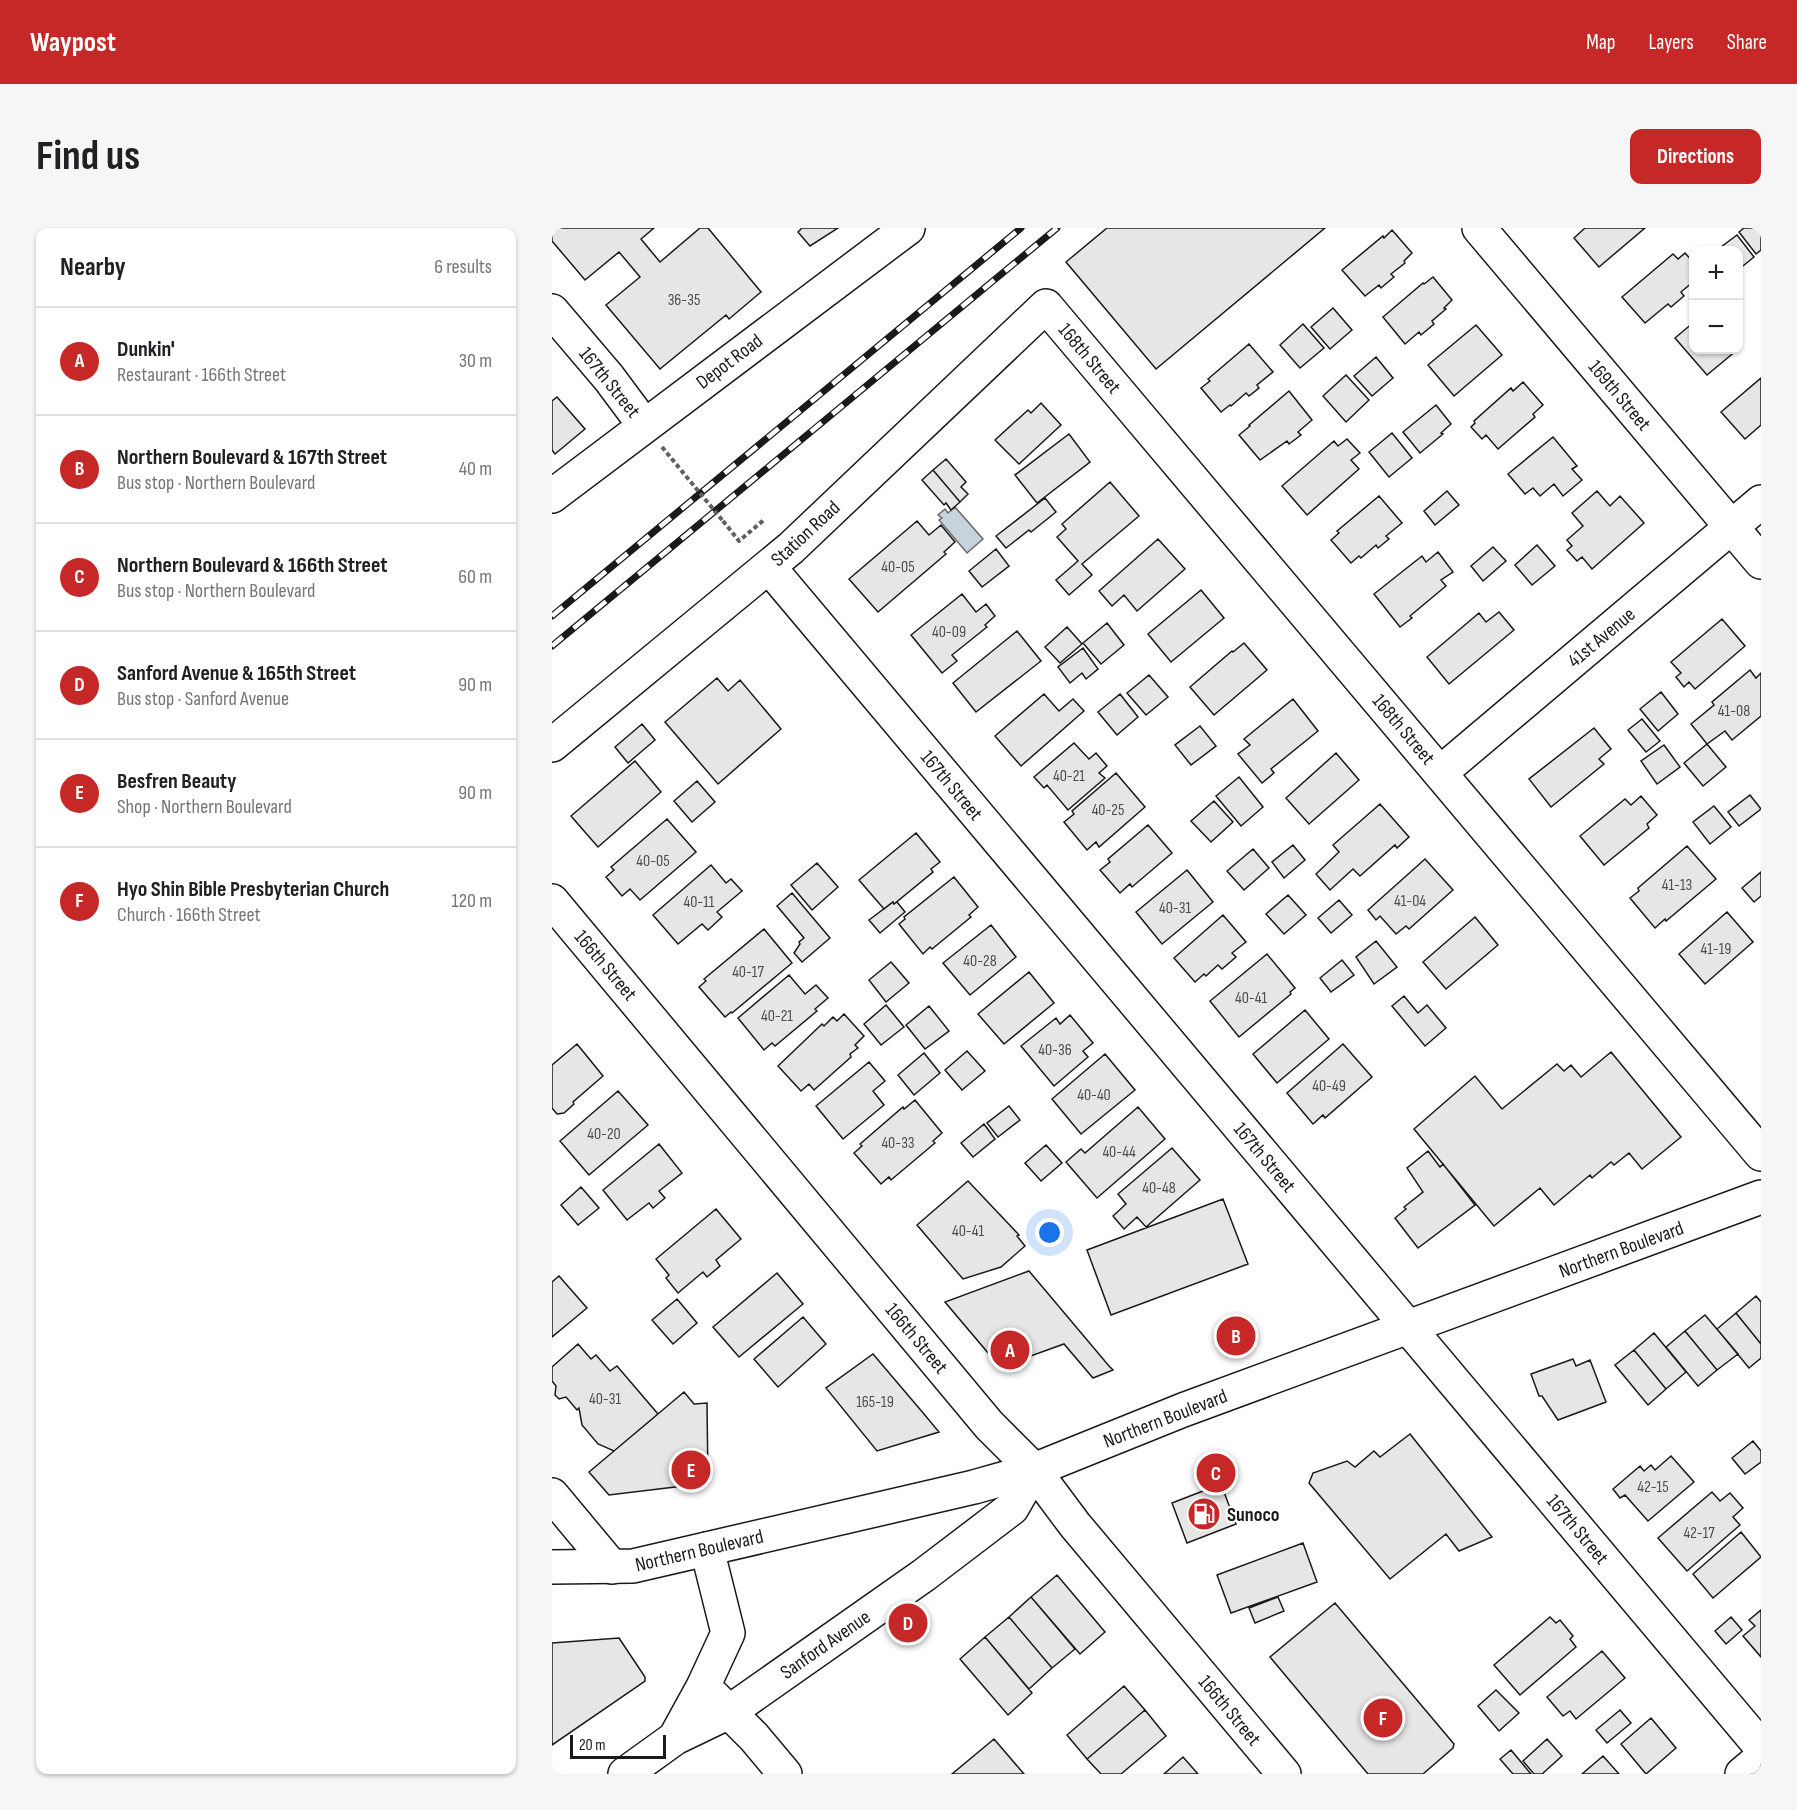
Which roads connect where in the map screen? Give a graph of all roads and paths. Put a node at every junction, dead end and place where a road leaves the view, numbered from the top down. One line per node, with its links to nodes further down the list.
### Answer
1 (908, 228): 5 (street, Depot Road)
2 (1479, 228): 9 (street, 169th Street)
3 (1046, 306): 11 (street, Station Road); 13 (street, 168th Street)
4 (552, 311): 5 (street, 167th Street)
5 (653, 436): 6 (street, Depot Road); 8 (path, bridge)
6 (552, 496)
7 (1761, 502): 9 (street, 41st Avenue)
8 (765, 519)
9 (1732, 527): 10 (street, 169th Street); 13 (street, 41st Avenue)
10 (1761, 562)
11 (769, 567): 12 (street, Station Road); 17 (street, 167th Street)
12 (552, 745)
13 (1440, 772): 15 (street, 168th Street)
14 (552, 901): 18 (street, 166th Street)
15 (1761, 1154)
16 (1761, 1197): 17 (street, Northern Boulevard)
17 (1407, 1328): 18 (street, Northern Boulevard); 26 (street, 167th Street)
18 (1034, 1470): 20 (street, Northern Boulevard); 24 (street, Sanford Avenue); 30 (street, 166th Street)
19 (552, 1495): 22 (street)
20 (707, 1549): 22 (street, Northern Boulevard); 23 (street)
21 (552, 1567): 22 (street, Northern Boulevard)
22 (622, 1567)
23 (703, 1687): 24 (street); 25 (street)
24 (729, 1712): 25 (street, Sanford Avenue); 29 (street)
25 (675, 1738): 28 (street, Sanford Avenue)
26 (1761, 1747)
27 (1761, 1758): 31 (street)
28 (626, 1774)
29 (785, 1774)
30 (1284, 1774)
31 (1742, 1774)

